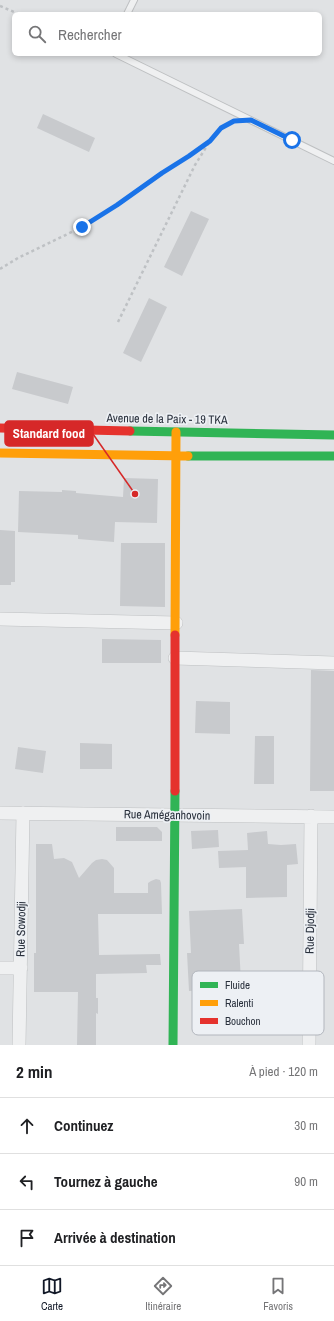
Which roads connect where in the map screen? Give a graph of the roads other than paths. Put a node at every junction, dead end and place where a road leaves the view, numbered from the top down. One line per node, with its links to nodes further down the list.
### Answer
1 (134, 0): 2 (lane)
2 (128, 12)
3 (120, 56): 4 (lane)
4 (334, 161)
5 (0, 428): 6 (main road, Avenue de la Paix - 19 TKA)
6 (176, 432): 7 (main road, Avenue de la Paix - 19 TKA); 9 (main road)
7 (334, 435)
8 (0, 453): 9 (main road)
9 (176, 456): 10 (main road); 12 (main road)
10 (334, 456)
11 (0, 619): 12 (street)
12 (176, 623): 13 (main road)
13 (175, 658): 14 (street); 17 (main road)
14 (334, 662)
15 (0, 813): 16 (street, Rue Améganhovoin)
16 (23, 813): 17 (street, Rue Améganhovoin); 21 (street, Rue Sowodji)
17 (175, 815): 18 (street, Rue Améganhovoin); 25 (main road)
18 (311, 816): 19 (street, Rue Améganhovoin); 22 (street, Rue Djodji)
19 (334, 817)
20 (0, 968): 21 (street)
21 (20, 968): 24 (street, Rue Sowodji)
22 (310, 971)
23 (309, 1035): 26 (street, Rue Djodji)
24 (19, 1045)
25 (173, 1045)
26 (309, 1045)

